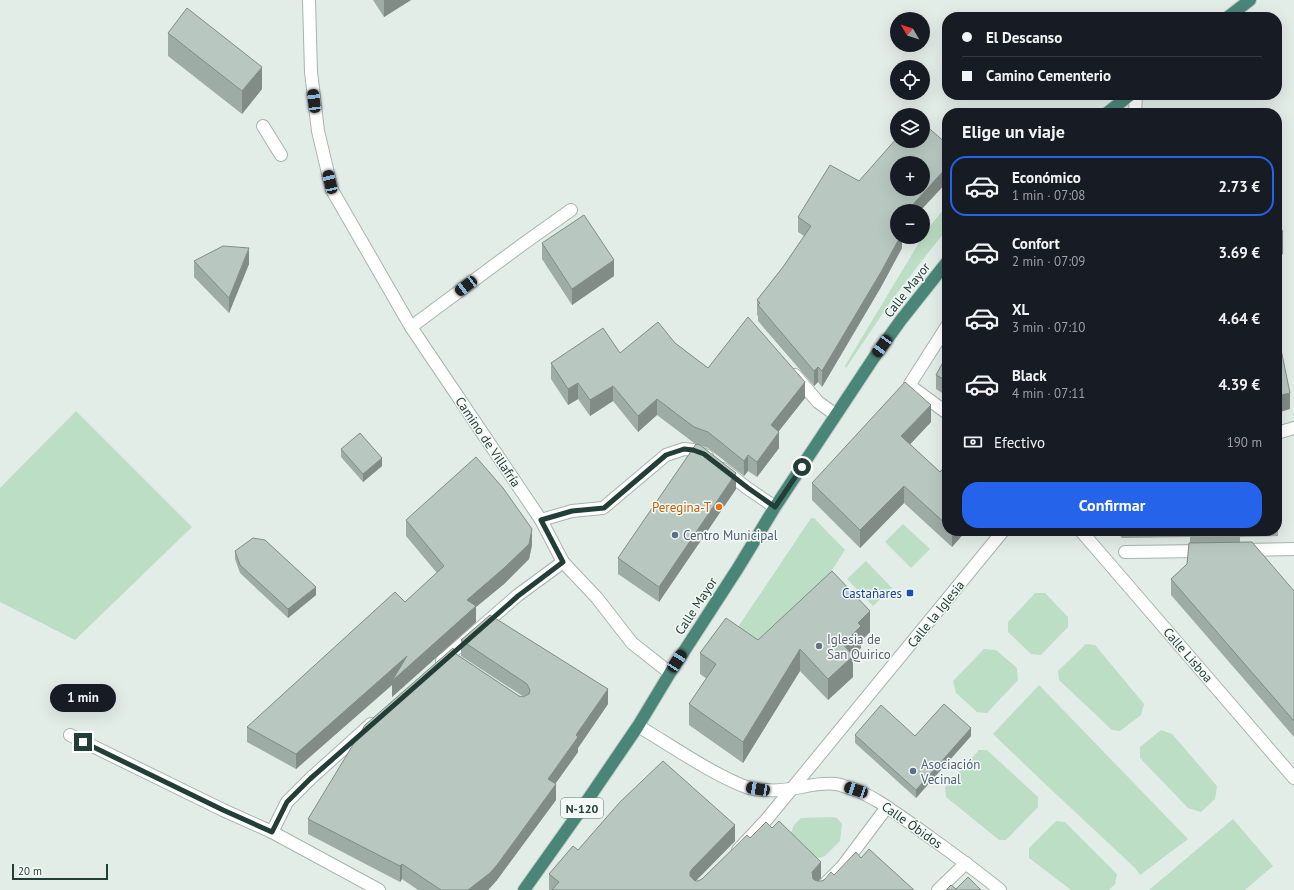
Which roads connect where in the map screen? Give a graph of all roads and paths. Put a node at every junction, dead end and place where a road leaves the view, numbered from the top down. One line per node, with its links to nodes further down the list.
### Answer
1 (309, 0): 10 (street, Camino de Villafría)
2 (1250, 0): 3 (highway)
3 (1234, 12)
4 (1124, 100): 5 (highway)
5 (1113, 108)
6 (263, 126): 7 (street)
7 (281, 155)
8 (571, 210): 10 (street)
9 (942, 268): 14 (highway, Calle Mayor / N-120)
10 (411, 327): 18 (street, Camino de Villafría)
11 (942, 334): 13 (street)
12 (788, 367): 14 (street)
13 (942, 409)
14 (836, 415): 17 (highway, Calle Mayor / N-120)
15 (1294, 428): 16 (street)
16 (1282, 432)
17 (775, 507): 18 (street); 27 (highway, Calle Mayor / N-120)
18 (541, 520): 25 (street, Camino de Villafría)
19 (999, 536): 32 (street, Calle la Iglesia)
20 (1085, 536): 31 (street, Calle Lisboa)
21 (1294, 549): 22 (street)
22 (1232, 550)
23 (1217, 551): 24 (street)
24 (1125, 552)
25 (563, 562): 26 (street); 27 (street, Camino de Villafría)
26 (432, 671)
27 (670, 673): 29 (highway, Calle Mayor / N-120)
28 (380, 716): 34 (street)
29 (638, 726): 32 (street, Calle Óbidos); 38 (highway, Calle Mayor / N-120)
30 (70, 735): 34 (street)
31 (1294, 778)
32 (791, 789): 33 (street, Calle Óbidos); 35 (street, Calle la Iglesia)
33 (887, 807): 36 (street, Calle Óbidos); 39 (street)
34 (272, 832): 37 (street)
35 (728, 859)
36 (966, 863): 40 (street); 41 (street, Calle Óbidos)
37 (379, 890)
38 (524, 890)
39 (819, 890)
40 (938, 890)
41 (1000, 890)

